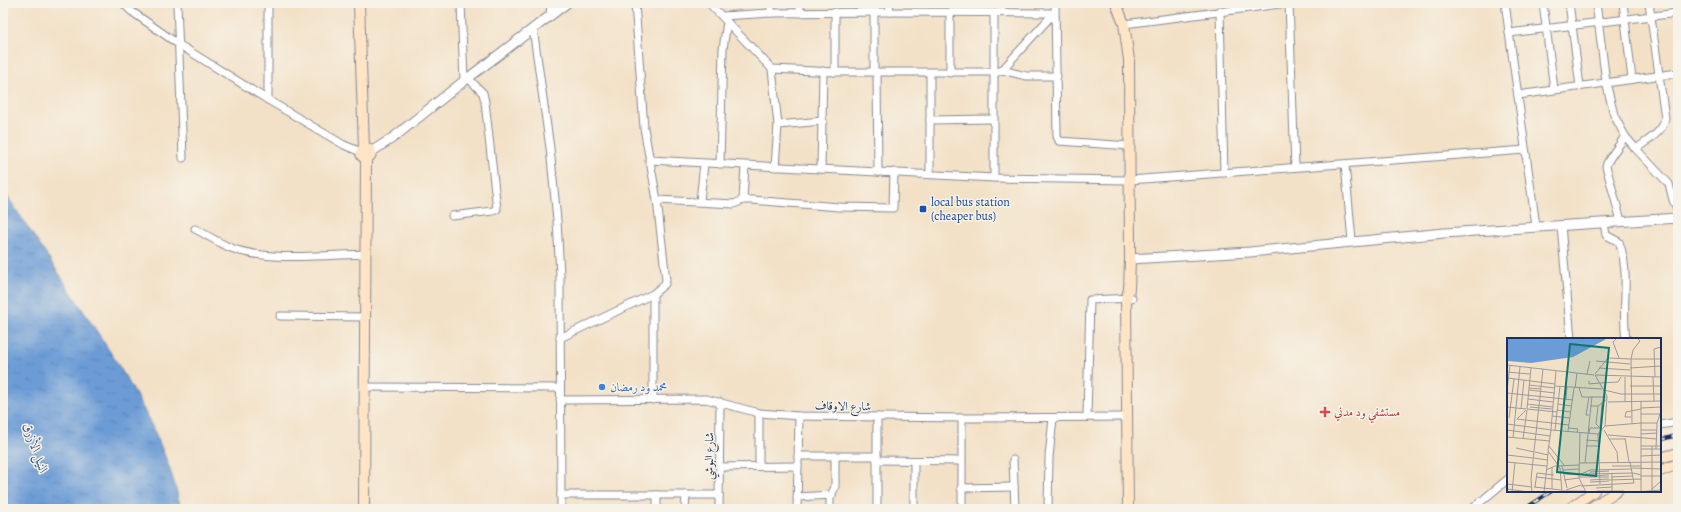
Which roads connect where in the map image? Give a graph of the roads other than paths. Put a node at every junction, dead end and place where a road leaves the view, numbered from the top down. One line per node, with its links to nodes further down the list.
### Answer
1 (123, 3): 44 (street)
2 (178, 3): 44 (street)
3 (268, 3): 62 (street)
4 (359, 3): 71 (main road)
5 (461, 3): 56 (street)
6 (551, 3): 33 (street)
7 (567, 3): 33 (street)
8 (635, 3): 73 (street)
9 (709, 3): 35 (street)
10 (771, 3): 28 (street)
11 (800, 3): 29 (street)
12 (889, 3): 26 (street)
13 (1055, 3): 31 (street)
14 (1116, 3): 38 (main road)
15 (1289, 3): 23 (street); 79 (street)
16 (1505, 3): 43 (street)
17 (1543, 3): 42 (street)
18 (1569, 3): 39 (street)
19 (1596, 3): 37 (street)
20 (1623, 3): 36 (street)
21 (1649, 3): 34 (street)
22 (1675, 3): 32 (street)
23 (1220, 11): 38 (street); 83 (street)
24 (835, 12): 25 (street); 29 (street); 48 (street)
25 (874, 12): 26 (street); 49 (street)
26 (890, 12): 27 (street)
27 (950, 12): 30 (street); 51 (street)
28 (771, 13): 29 (street); 35 (street)
29 (800, 13)
30 (994, 13): 31 (street); 52 (street)
31 (1054, 13): 46 (street); 54 (street)
32 (1677, 13): 34 (street); 40 (street)
33 (550, 15): 41 (street)
34 (1650, 16): 36 (street); 55 (street)
35 (725, 19): 45 (street); 75 (street)
36 (1625, 20): 37 (street); 57 (street)
37 (1599, 23): 39 (street); 58 (street)
38 (1124, 24): 68 (main road)
39 (1572, 26): 42 (street); 59 (street)
40 (1678, 27)
41 (533, 28): 56 (street); 105 (street)
42 (1546, 30): 43 (street); 60 (street)
43 (1509, 33): 61 (street)
44 (178, 44): 62 (street); 72 (street)
45 (772, 69): 47 (street); 66 (street)
46 (1002, 70): 52 (street); 54 (street)
47 (823, 71): 48 (street); 64 (street)
48 (835, 72): 49 (street)
49 (876, 72): 50 (street); 81 (street)
50 (930, 73): 51 (street); 65 (street)
51 (950, 73): 52 (street)
52 (994, 73): 63 (street)
53 (1678, 73): 55 (street)
54 (1057, 76): 68 (street)
55 (1659, 76): 57 (street); 69 (street)
56 (466, 79): 71 (street); 91 (street)
57 (1632, 79): 58 (street)
58 (1606, 82): 59 (street); 67 (street)
59 (1580, 86): 60 (street)
60 (1554, 89): 61 (street)
61 (1518, 95): 70 (street)
62 (268, 100): 71 (street)
63 (993, 119): 65 (street); 85 (street)
64 (822, 120): 66 (street); 80 (street)
65 (930, 120): 84 (street)
66 (778, 125): 78 (street)
67 (1625, 136): 69 (street); 93 (street)
68 (1130, 146): 86 (main road)
69 (1636, 149): 90 (street)
70 (1525, 150): 76 (street); 96 (street)
71 (366, 153): 99 (main road)
72 (184, 158)
73 (649, 160): 74 (street); 87 (street)
74 (704, 164): 75 (street); 89 (street)
75 (720, 164): 77 (street)
76 (1345, 164): 79 (street); 98 (street)
77 (745, 166): 78 (street); 88 (street)
78 (775, 167): 80 (street)
79 (1295, 168): 83 (street)
80 (820, 169): 81 (street)
81 (878, 172): 82 (street)
82 (894, 172): 84 (street); 88 (street)
83 (1224, 173): 86 (street)
84 (930, 174): 85 (street)
85 (994, 178): 86 (street)
86 (1130, 180): 100 (main road)
87 (657, 200): 89 (street); 101 (street)
88 (744, 200): 89 (street)
89 (700, 201)
90 (1678, 211)
91 (452, 216)
92 (1678, 218): 93 (street)
93 (1621, 222): 94 (street)
94 (1604, 223): 95 (street); 107 (street)
95 (1561, 225): 96 (street); 106 (street)
96 (1536, 226): 98 (street)
97 (196, 229): 99 (street)
98 (1352, 241): 100 (street)
99 (366, 254): 104 (main road)
100 (1130, 259): 102 (main road)
101 (653, 294): 105 (street); 111 (street)
102 (1129, 295): 115 (street); 116 (main road); 130 (main road)
103 (280, 316): 104 (street)
104 (366, 317): 108 (main road)
105 (560, 338): 109 (street)
106 (1571, 338)
107 (1626, 338)
108 (365, 387): 109 (street); 149 (main road)
109 (560, 388): 110 (street)
110 (560, 400): 111 (street, شارع الاوقاف); 141 (street)
111 (653, 400): 112 (street, شارع الاوقاف)
112 (720, 402): 113 (street, شارع الاوقاف); 134 (street, شارع البوشي)
113 (759, 413): 114 (street, شارع الاوقاف); 132 (street)
114 (799, 416): 117 (street, شارع الاوقاف); 123 (street)
115 (1087, 417): 116 (street, شارع الاوقاف); 119 (street, شارع الاوقاف)
116 (1128, 417): 130 (main road)
117 (877, 418): 118 (street, شارع الاوقاف); 125 (street)
118 (962, 418): 119 (street, شارع الاوقاف); 129 (street)
119 (1053, 418): 160 (street)
120 (1678, 422): 121 (street)
121 (1661, 425)
122 (1678, 453): 126 (main road)
123 (798, 456): 124 (street); 133 (street)
124 (835, 456): 125 (street); 145 (street)
125 (877, 458): 128 (street); 156 (street)
126 (1661, 458)
127 (1013, 460): 137 (street)
128 (914, 461): 129 (street); 157 (street)
129 (960, 461): 138 (street)
130 (1131, 464): 147 (main road)
131 (1678, 464): 135 (main road)
132 (759, 466): 133 (street); 134 (street)
133 (798, 466): 146 (street)
134 (720, 467): 144 (street, شارع البوشي)
135 (1661, 471)
136 (1507, 480): 161 (street)
137 (1014, 487): 138 (street); 159 (street)
138 (961, 488): 158 (street)
139 (1592, 492): 148 (street); 162 (main road)
140 (1616, 492): 148 (main road)
141 (561, 495): 142 (street); 150 (street)
142 (657, 495): 143 (street); 151 (street)
143 (686, 495): 144 (street); 152 (street)
144 (720, 495): 153 (street, شارع البوشي)
145 (832, 496): 146 (street); 155 (street)
146 (797, 497): 154 (street)
147 (1131, 505)
148 (1592, 508)
149 (364, 509)
150 (561, 509)
151 (657, 509)
152 (685, 509)
153 (719, 509)
154 (797, 509)
155 (830, 509)
156 (877, 509)
157 (914, 509)
158 (962, 509)
159 (1015, 509)
160 (1048, 509)
161 (1472, 509)
162 (1569, 509)

